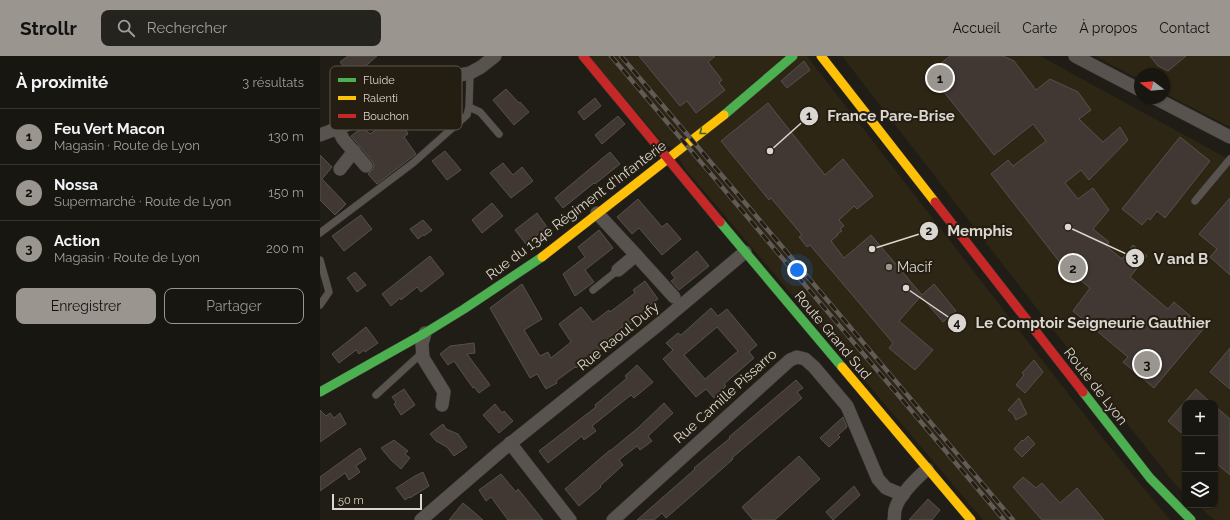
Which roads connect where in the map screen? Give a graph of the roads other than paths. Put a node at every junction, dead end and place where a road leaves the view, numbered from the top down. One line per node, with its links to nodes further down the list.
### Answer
1 (495, 56): 6 (street)
2 (583, 56): 19 (main road, Route Grand Sud)
3 (793, 56): 19 (main road, Rue du 134e Régiment d'Infanterie, one-way to 19)
4 (821, 56): 46 (main road, Route de Lyon)
5 (1082, 57): 8 (street)
6 (470, 73): 7 (street); 10 (lane)
7 (462, 75)
8 (1134, 87)
9 (1167, 104): 17 (street)
10 (469, 107): 11 (lane); 15 (lane)
11 (462, 120)
12 (335, 130): 16 (street)
13 (338, 130): 18 (street)
14 (451, 130): 25 (lane)
15 (499, 134)
16 (320, 135)
17 (1230, 137)
18 (354, 152): 21 (street); 22 (street)
19 (668, 159): 24 (main road, Rue du 134e Régiment d'Infanterie); 26 (main road, Route Grand Sud)
20 (1230, 159): 23 (lane)
21 (366, 166)
22 (340, 168)
23 (1195, 201)
24 (597, 213): 27 (street); 33 (main road, Rue du 134e Régiment d'Infanterie)
25 (320, 233)
26 (745, 252): 38 (street, Rue Raoul Dufy); 39 (main road, Route Grand Sud)
27 (636, 255): 29 (street); 31 (street)
28 (320, 260): 32 (lane)
29 (618, 270): 30 (lane)
30 (593, 290)
31 (674, 297)
32 (320, 305)
33 (425, 333): 34 (street); 35 (main road, Rue du 134e Régiment d'Infanterie)
34 (423, 352): 36 (lane); 37 (street)
35 (320, 392)
36 (376, 395)
37 (442, 405)
38 (510, 443): 41 (street, Rue Raoul Dufy); 42 (street)
39 (927, 469): 40 (street); 45 (main road, Route Grand Sud)
40 (903, 495): 43 (street, Rue Camille Pissarro); 44 (street)
41 (421, 520)
42 (570, 520)
43 (613, 520)
44 (894, 520)
45 (971, 520)
46 (1191, 520)

